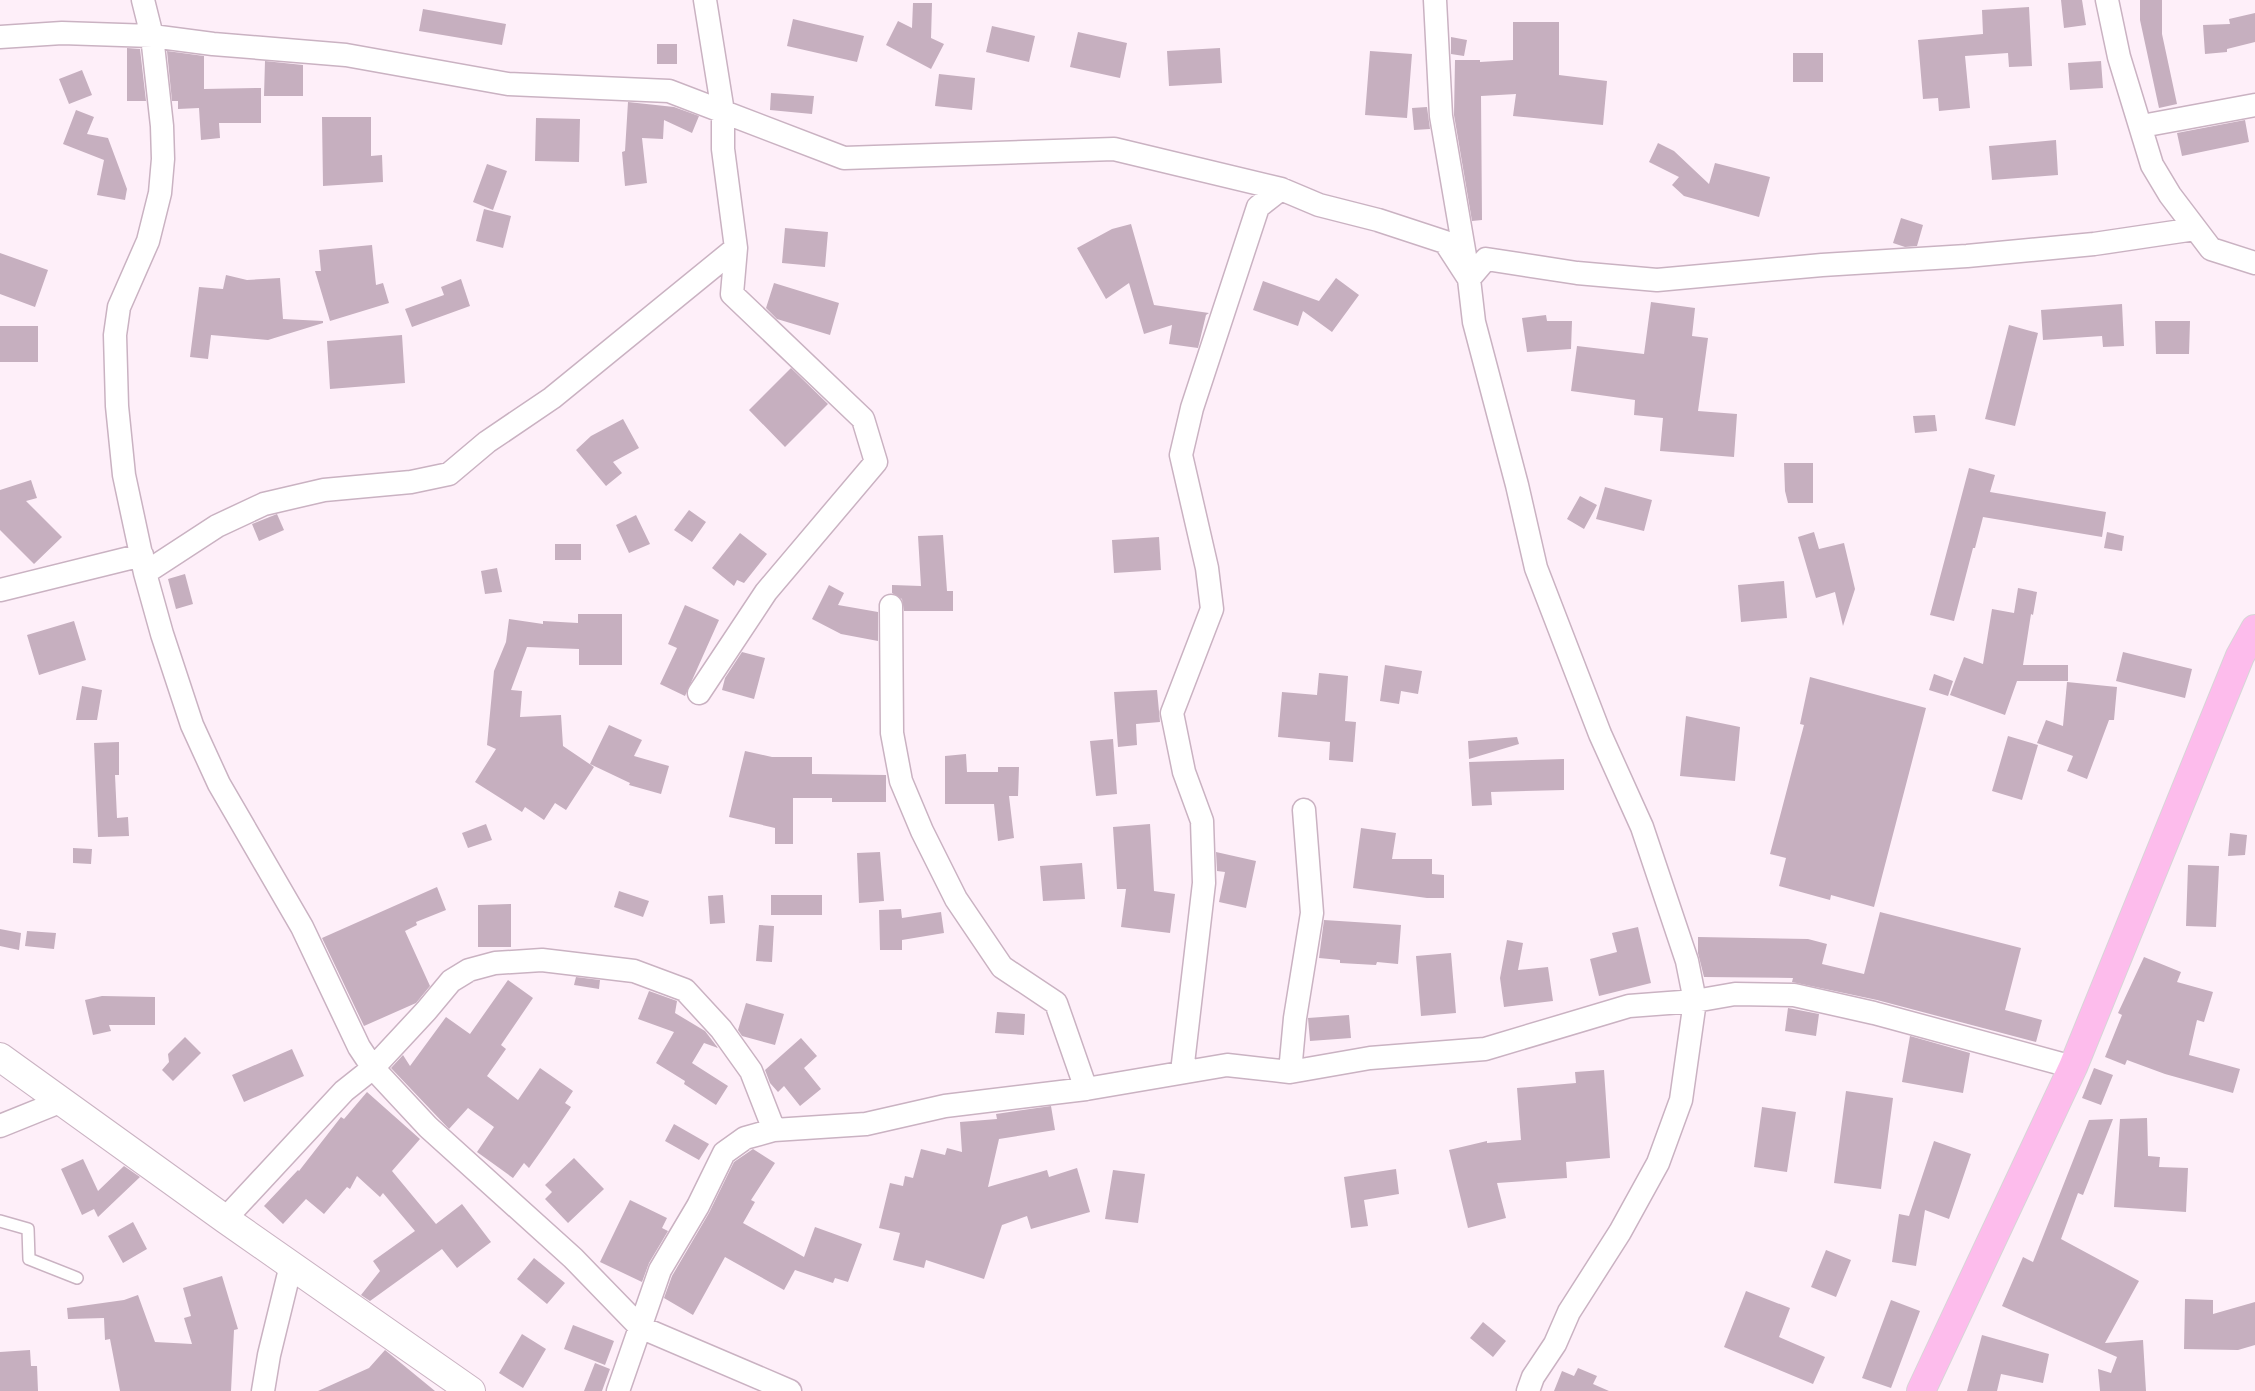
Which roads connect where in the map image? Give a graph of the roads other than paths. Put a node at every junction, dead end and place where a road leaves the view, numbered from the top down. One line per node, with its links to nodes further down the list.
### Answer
1 (143, 0): 5 (street)
2 (705, 0): 8 (street)
3 (1435, 0): 14 (street)
4 (2107, 0): 9 (street)
5 (152, 36): 6 (street); 8 (street); 15 (street)
6 (0, 37)
7 (2255, 104): 9 (street)
8 (723, 112): 10 (street); 12 (street)
9 (2142, 126): 11 (street)
10 (1281, 189): 14 (street); 25 (street)
11 (2195, 230): 13 (street); 14 (street)
12 (736, 248): 15 (street); 19 (street)
13 (2255, 263)
14 (1469, 279): 21 (street)
15 (144, 564): 16 (street); 24 (street)
16 (0, 590)
17 (891, 606): 27 (street)
18 (2255, 629): 23 (main road)
19 (699, 693)
20 (1304, 810): 26 (street)
21 (1695, 1001): 23 (street); 26 (street); 40 (street)
22 (0, 1057): 28 (street)
23 (2073, 1067): 41 (main road)
24 (373, 1068): 30 (street); 31 (street); 35 (street)
25 (1182, 1072): 26 (street); 27 (street)
26 (1290, 1072)
27 (1086, 1089): 30 (street)
28 (62, 1101): 29 (street); 31 (street)
29 (0, 1126)
30 (774, 1130): 35 (street)
31 (225, 1219): 33 (street)
32 (0, 1221): 34 (lane)
33 (291, 1265): 36 (street); 37 (street)
34 (77, 1278)
35 (640, 1327): 38 (street); 39 (street)
36 (263, 1391)
37 (471, 1391)
38 (618, 1391)
39 (790, 1391)
40 (1528, 1391)
41 (1921, 1391)

